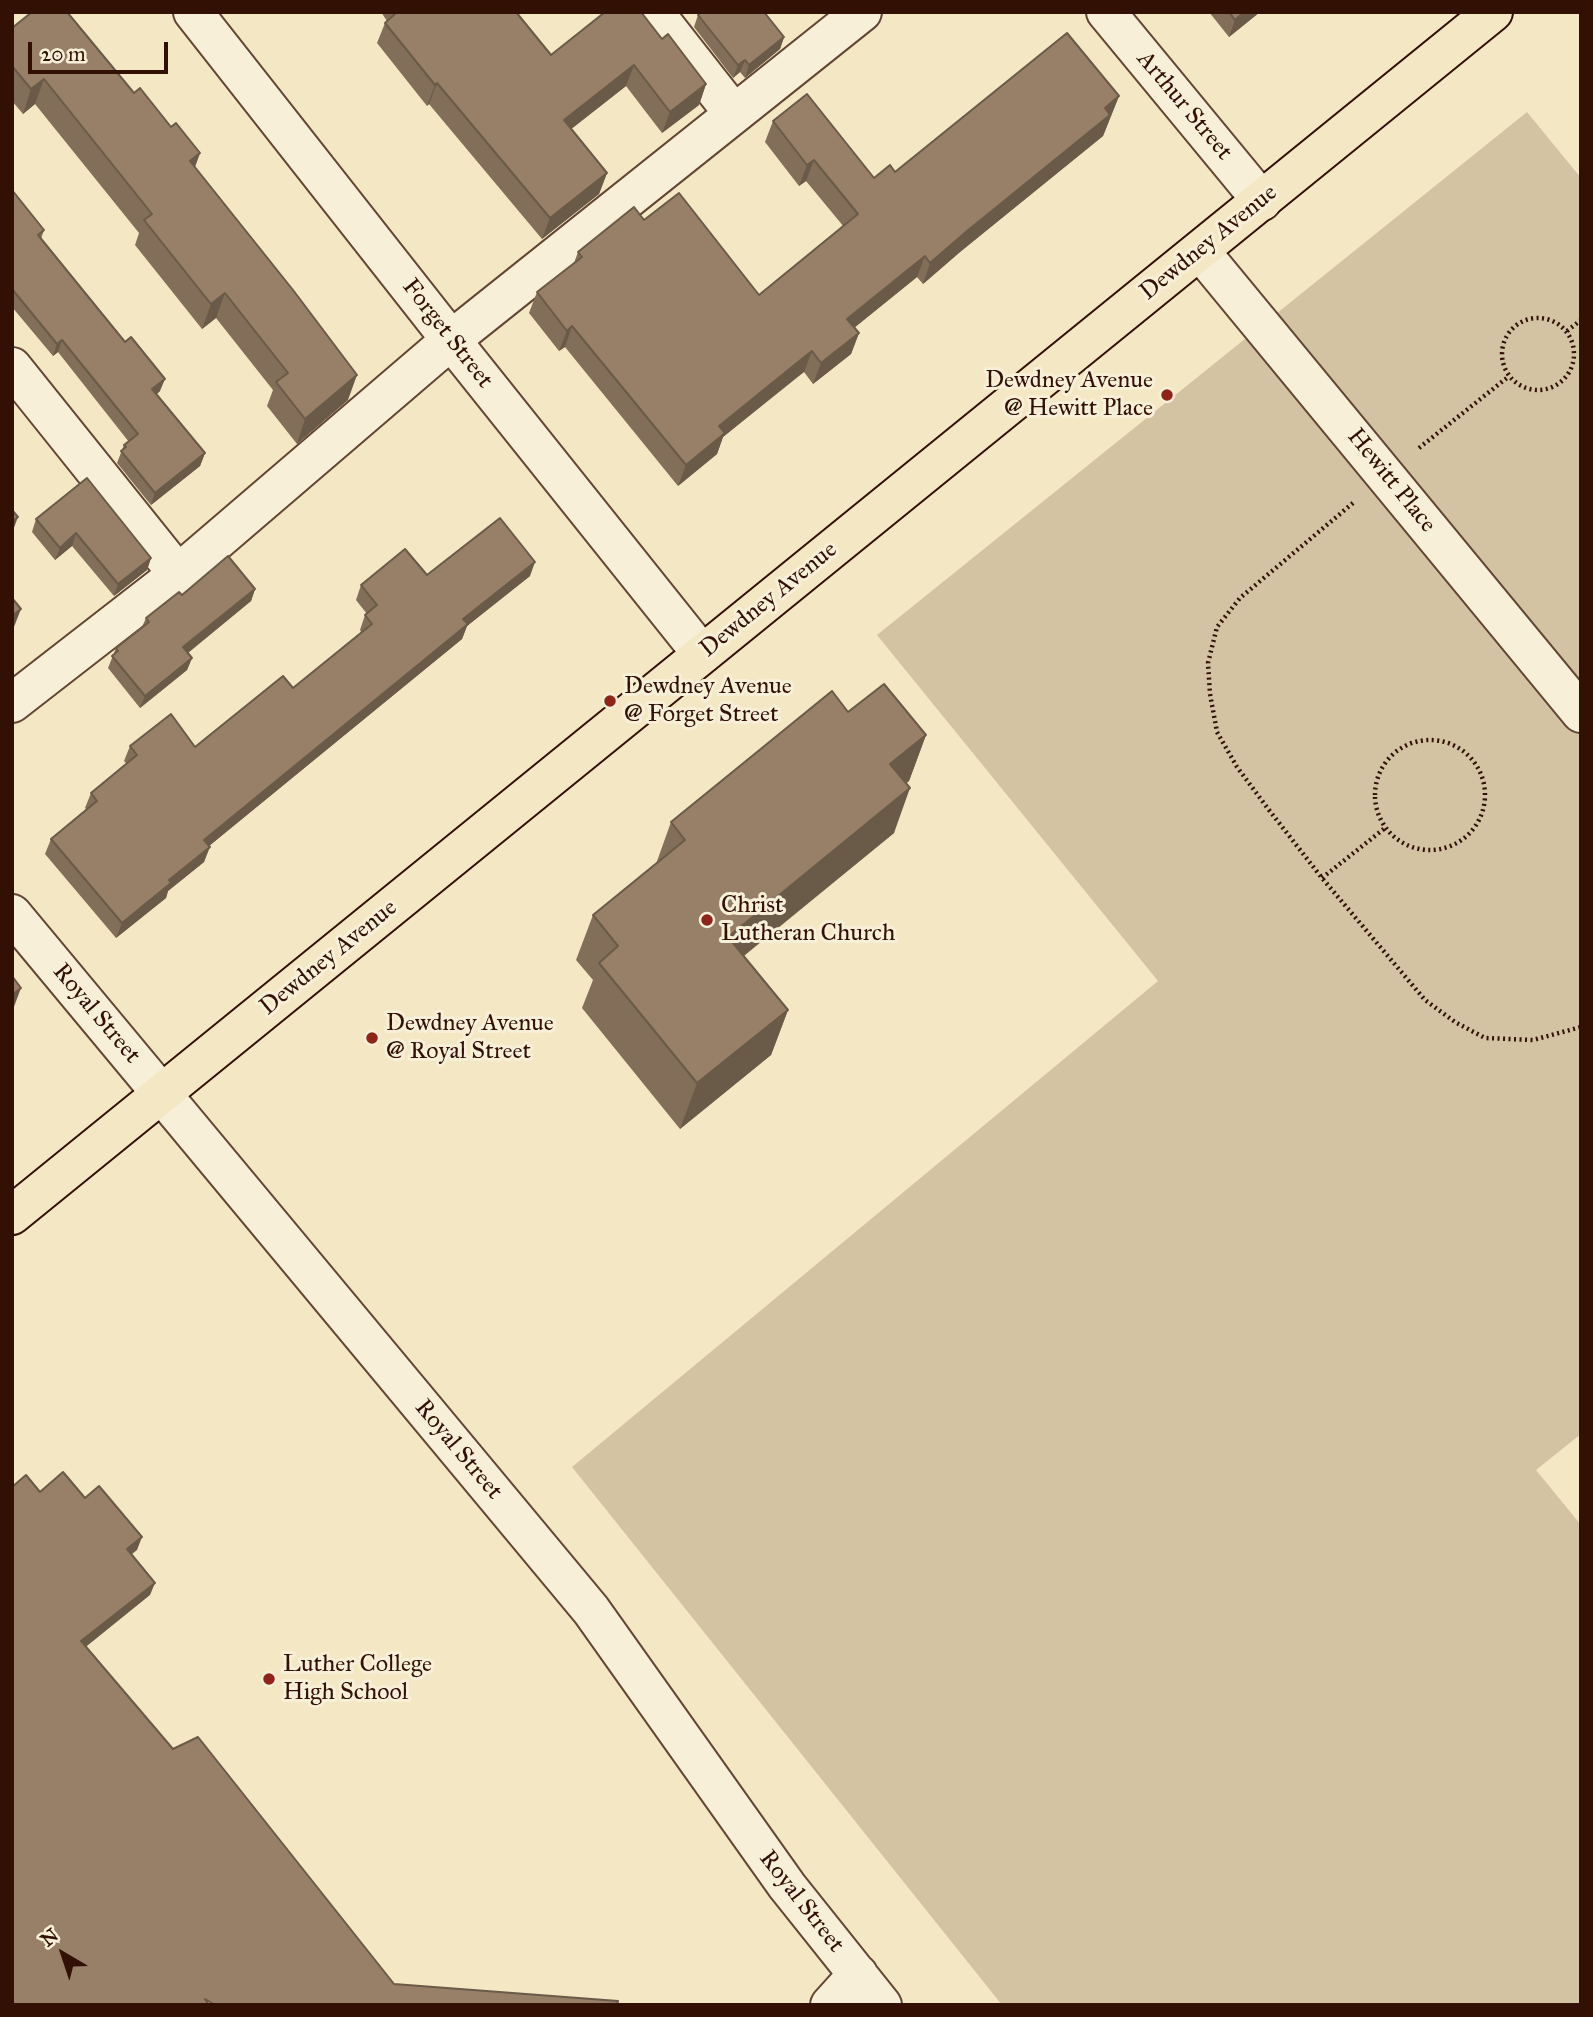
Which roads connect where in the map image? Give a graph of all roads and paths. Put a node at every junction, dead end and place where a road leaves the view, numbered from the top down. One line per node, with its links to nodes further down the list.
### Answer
1 (193, 12): 11 (street, Forget Street)
2 (654, 12): 6 (street)
3 (862, 12): 6 (street)
4 (1106, 12): 7 (street, Arthur Street)
5 (1493, 12): 7 (main road, Dewdney Avenue)
6 (734, 114): 11 (street)
7 (1262, 201): 8 (main road, Dewdney Avenue)
8 (1200, 251): 14 (street, Hewitt Place); 16 (main road, Dewdney Avenue)
9 (1581, 320): 10 (path)
10 (1567, 331): 13 (path); 13 (path)
11 (451, 340): 15 (street); 16 (street, Forget Street)
12 (12, 367): 15 (street)
13 (1508, 377): 14 (path)
14 (1386, 475): 18 (street, Hewitt Place); 20 (path)
15 (178, 573): 17 (street)
16 (702, 654): 23 (main road, Dewdney Avenue)
17 (12, 703)
18 (1581, 712)
19 (1385, 828): 19 (path); 20 (path)
20 (1322, 878): 22 (path)
21 (12, 914): 23 (street, Royal Street)
22 (1581, 1027)
23 (163, 1093): 24 (main road, Dewdney Avenue); 25 (street, Royal Street)
24 (12, 1215)
25 (858, 1974): 26 (street); 27 (street, Royal Street)
26 (830, 2005)
27 (882, 2005)

